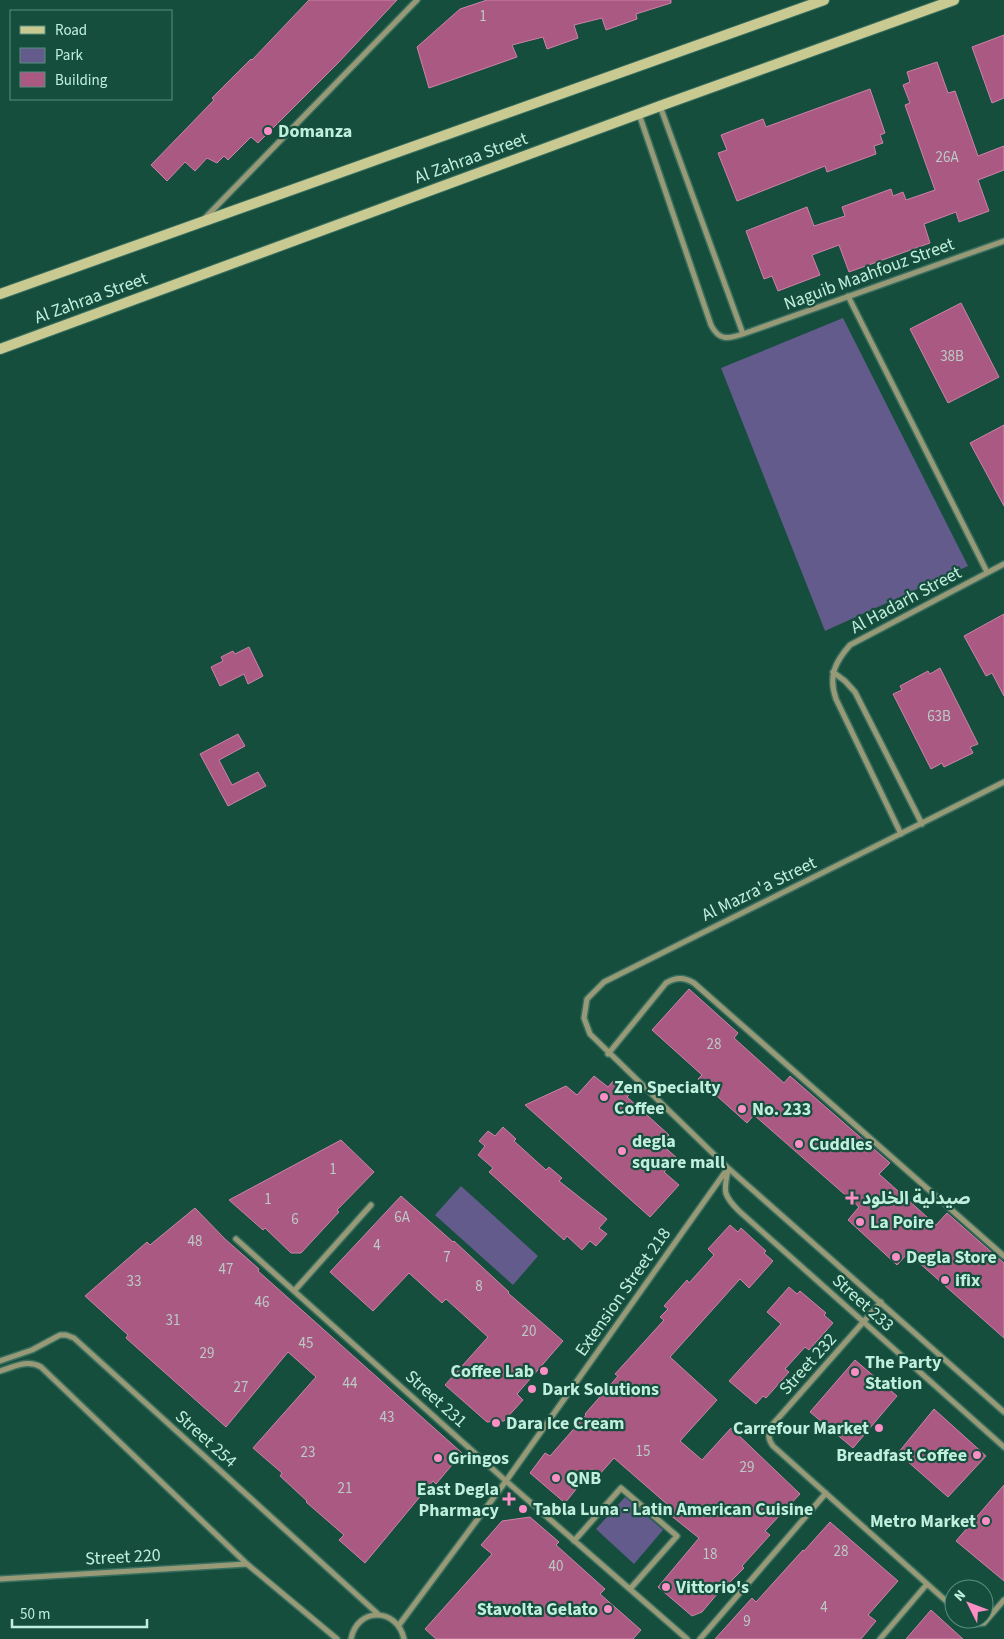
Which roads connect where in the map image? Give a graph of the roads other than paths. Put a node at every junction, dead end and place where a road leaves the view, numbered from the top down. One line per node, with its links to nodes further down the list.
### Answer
1 (417, 0): 6 (street)
2 (824, 0): 6 (main road, Al Zahraa Street)
3 (954, 0): 4 (main road, Al Zahraa Street)
4 (660, 106): 5 (main road, Al Zahraa Street); 10 (street)
5 (640, 114): 10 (street, Naguib Maahfouz Street); 11 (main road, Al Zahraa Street)
6 (199, 223): 8 (main road, Al Zahraa Street)
7 (1004, 240): 9 (street, Naguib Maahfouz Street)
8 (0, 294)
9 (848, 296): 10 (street, Naguib Maahfouz Street); 13 (street)
10 (743, 334)
11 (0, 349)
12 (1004, 564): 13 (street, Al Hadarh Street)
13 (987, 572): 14 (street, Al Hadarh Street)
14 (833, 672): 16 (street); 17 (street)
15 (1004, 782): 16 (street, Al Mazra'a Street)
16 (922, 824): 17 (street, Al Mazra'a Street)
17 (901, 834): 18 (street, Al Mazra'a Street)
18 (608, 1054): 19 (street, Street 233); 22 (street)
19 (728, 1168): 24 (street, Street 233); 25 (street, Street 233); 30 (street, Extension Street 218)
20 (371, 1205): 23 (street)
21 (236, 1239): 23 (street, Street 231)
22 (1004, 1256)
23 (295, 1290): 30 (street, Street 231)
24 (881, 1302): 25 (street, Street 232); 28 (street, Street 233)
25 (864, 1322): 29 (street, Street 233); 31 (street, Street 232)
26 (0, 1361): 40 (street, Street 254)
27 (0, 1371): 33 (street)
28 (1004, 1412)
29 (1004, 1447)
30 (506, 1481): 32 (street, Street 231); 41 (street, Extension Street 218)
31 (826, 1494): 35 (street, Street 232); 48 (street)
32 (574, 1541): 36 (street, Street 231); 36 (street)
33 (248, 1564): 34 (street, Street 220); 43 (street)
34 (0, 1579)
35 (927, 1584): 37 (street, Street 232); 49 (street)
36 (630, 1589): 47 (street, Street 231)
37 (944, 1599)
38 (1004, 1600): 39 (street)
39 (994, 1612)
40 (378, 1614): 41 (street, Street 254); 44 (street)
41 (399, 1625): 42 (street)
42 (402, 1632): 45 (street); 46 (street)
43 (337, 1639)
44 (351, 1639)
45 (404, 1639)
46 (410, 1639)
47 (687, 1639)
48 (700, 1639)
49 (880, 1639)

